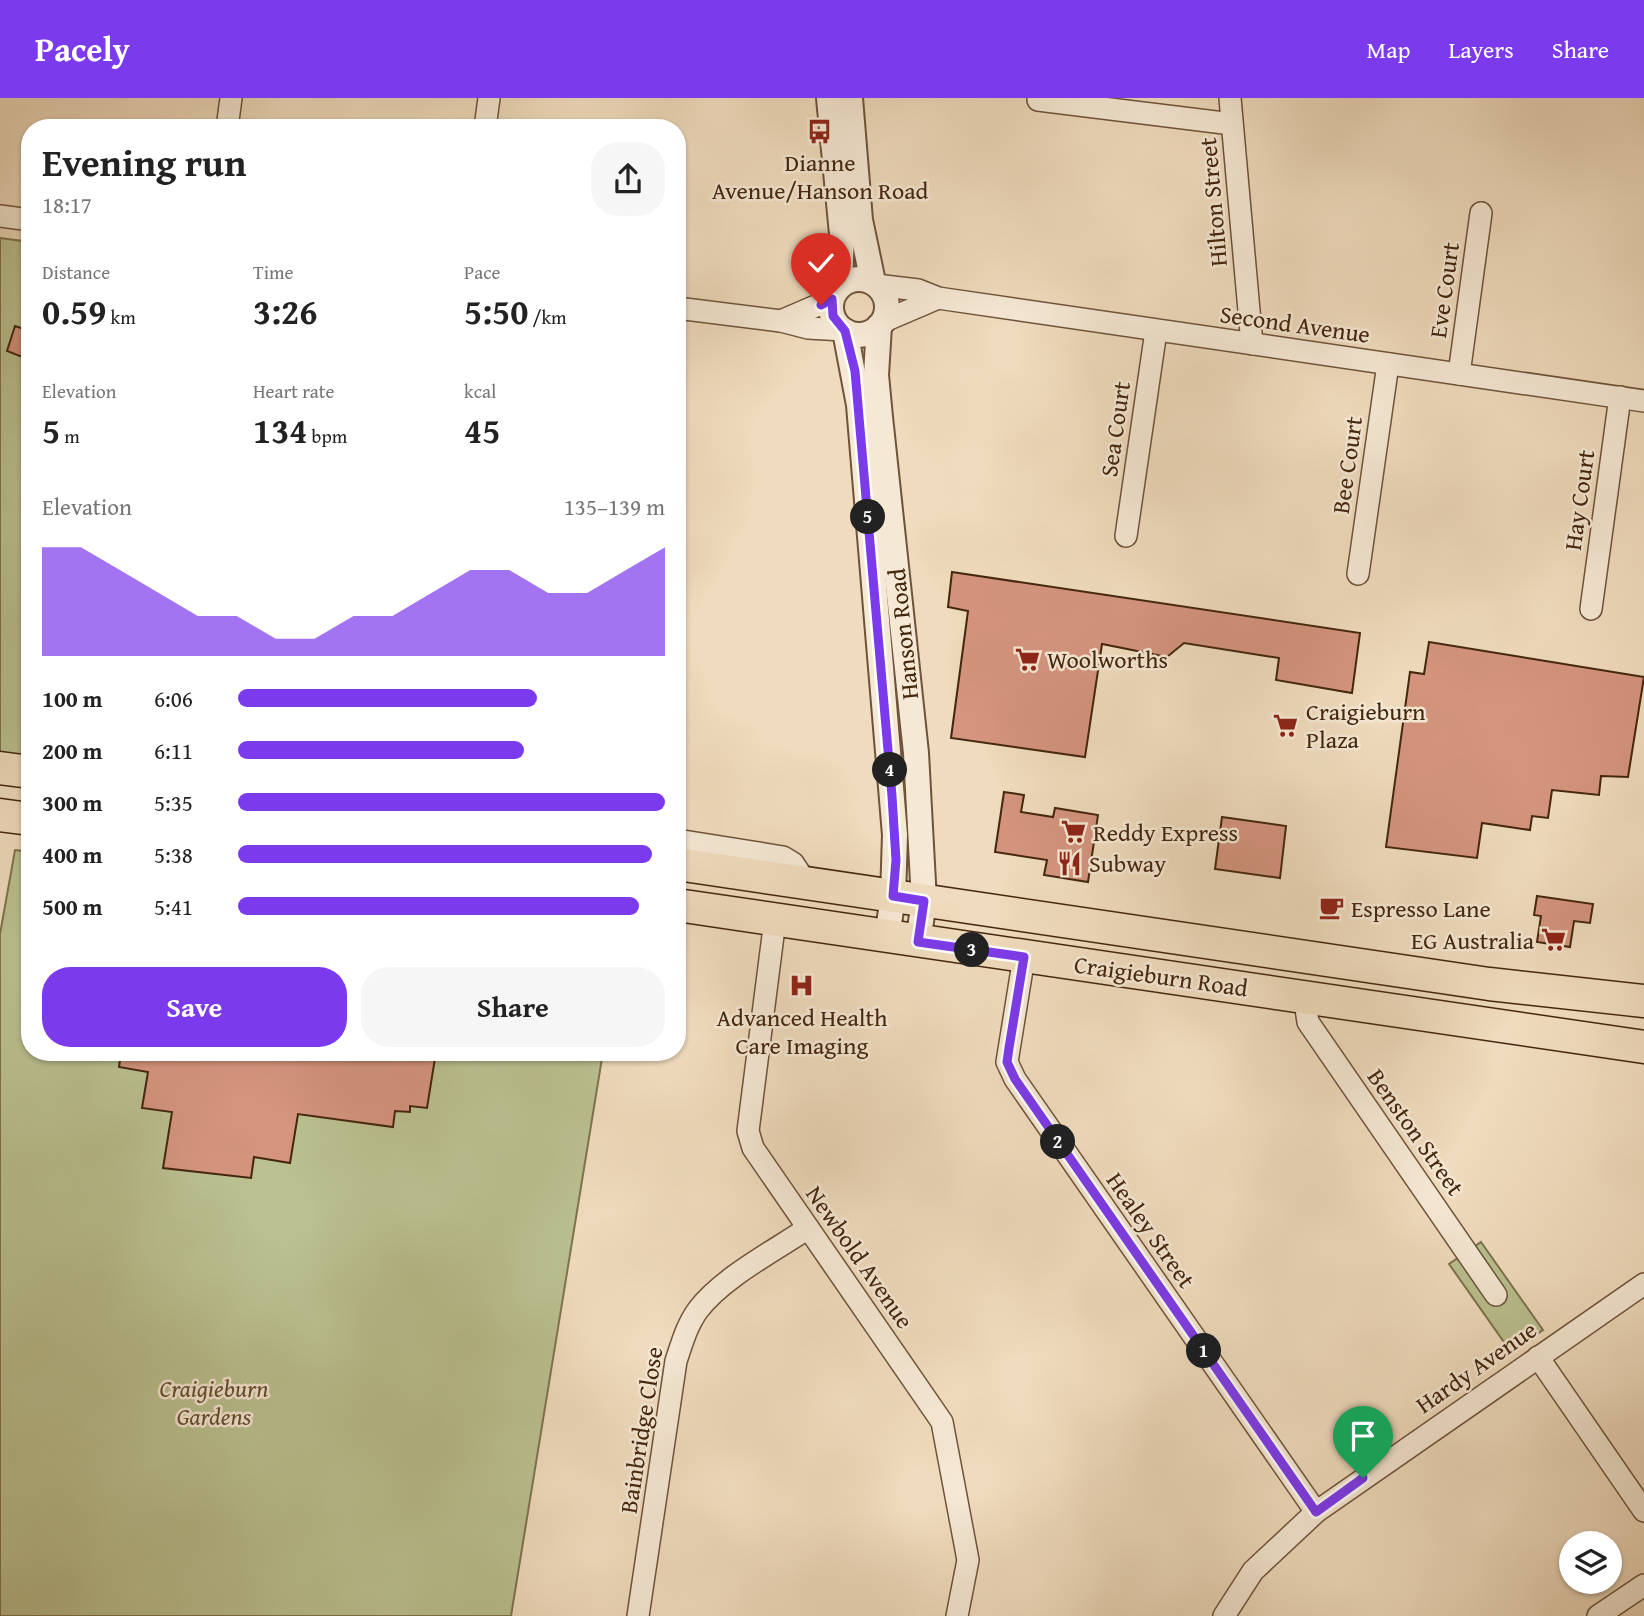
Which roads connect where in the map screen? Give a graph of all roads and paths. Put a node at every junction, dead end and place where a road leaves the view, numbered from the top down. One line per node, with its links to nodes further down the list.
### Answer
1 (231, 98): 7 (street)
2 (489, 98): 8 (street)
3 (828, 98): 14 (street)
4 (850, 98): 13 (street)
5 (1230, 98): 9 (street, Hilton Street)
6 (1038, 100): 9 (street)
7 (228, 119)
8 (486, 119)
9 (1232, 124): 21 (street, Hilton Street)
10 (1481, 213): 23 (street, Eve Court)
11 (0, 216): 12 (street)
12 (21, 219)
13 (874, 283): 14 (street); 15 (street, Second Avenue); 18 (street)
14 (836, 292): 17 (street); 19 (street)
15 (938, 298): 18 (street); 20 (street, Second Avenue)
16 (686, 309): 17 (street)
17 (781, 321): 19 (street)
18 (881, 324): 19 (street); 37 (street, Hanson Road)
19 (844, 330): 36 (street, Hanson Road)
20 (1156, 331): 21 (street, Second Avenue); 26 (street, Sea Court)
21 (1252, 344): 22 (street, Second Avenue)
22 (1388, 364): 23 (street, Second Avenue); 27 (street, Bee Court)
23 (1459, 374): 24 (street, Second Avenue)
24 (1620, 397): 25 (street, Second Avenue); 28 (street, Hay Court)
25 (1644, 401)
26 (1126, 536)
27 (1358, 574)
28 (1591, 609)
29 (0, 768): 30 (main road)
30 (21, 771)
31 (0, 815): 32 (main road)
32 (21, 818)
33 (686, 841): 35 (street)
34 (686, 865): 35 (main road, Craigieburn Road)
35 (807, 884): 36 (main road, Craigieburn Road)
36 (893, 896): 37 (main road, Craigieburn Road); 40 (street, Hanson Road)
37 (924, 901): 41 (street, Hanson Road); 43 (main road, Craigieburn Road)
38 (686, 906): 39 (main road, Craigieburn Road)
39 (775, 920): 40 (main road, Craigieburn Road); 48 (street, Newbold Avenue)
40 (887, 938): 41 (main road, Craigieburn Road)
41 (918, 942): 42 (main road, Craigieburn Road)
42 (1024, 957): 44 (main road, Craigieburn Road); 53 (street, Healey Street)
43 (1489, 984): 45 (main road, Craigieburn Road); 46 (main road)
44 (1304, 995): 46 (main road, Craigieburn Road); 50 (street, Benston Street)
45 (1644, 1001)
46 (1484, 1022): 47 (main road, Craigieburn Road)
47 (1644, 1046)
48 (808, 1227): 55 (street, Bainbridge Close); 56 (street, Newbold Avenue)
49 (1644, 1284): 51 (street, Hardy Avenue)
50 (1496, 1295)
51 (1538, 1357): 52 (street); 53 (street, Hardy Avenue)
52 (1644, 1511)
53 (1316, 1512): 57 (street, Hardy Avenue)
54 (1644, 1585): 58 (street)
55 (638, 1616)
56 (957, 1616)
57 (1224, 1616)
58 (1598, 1616)

